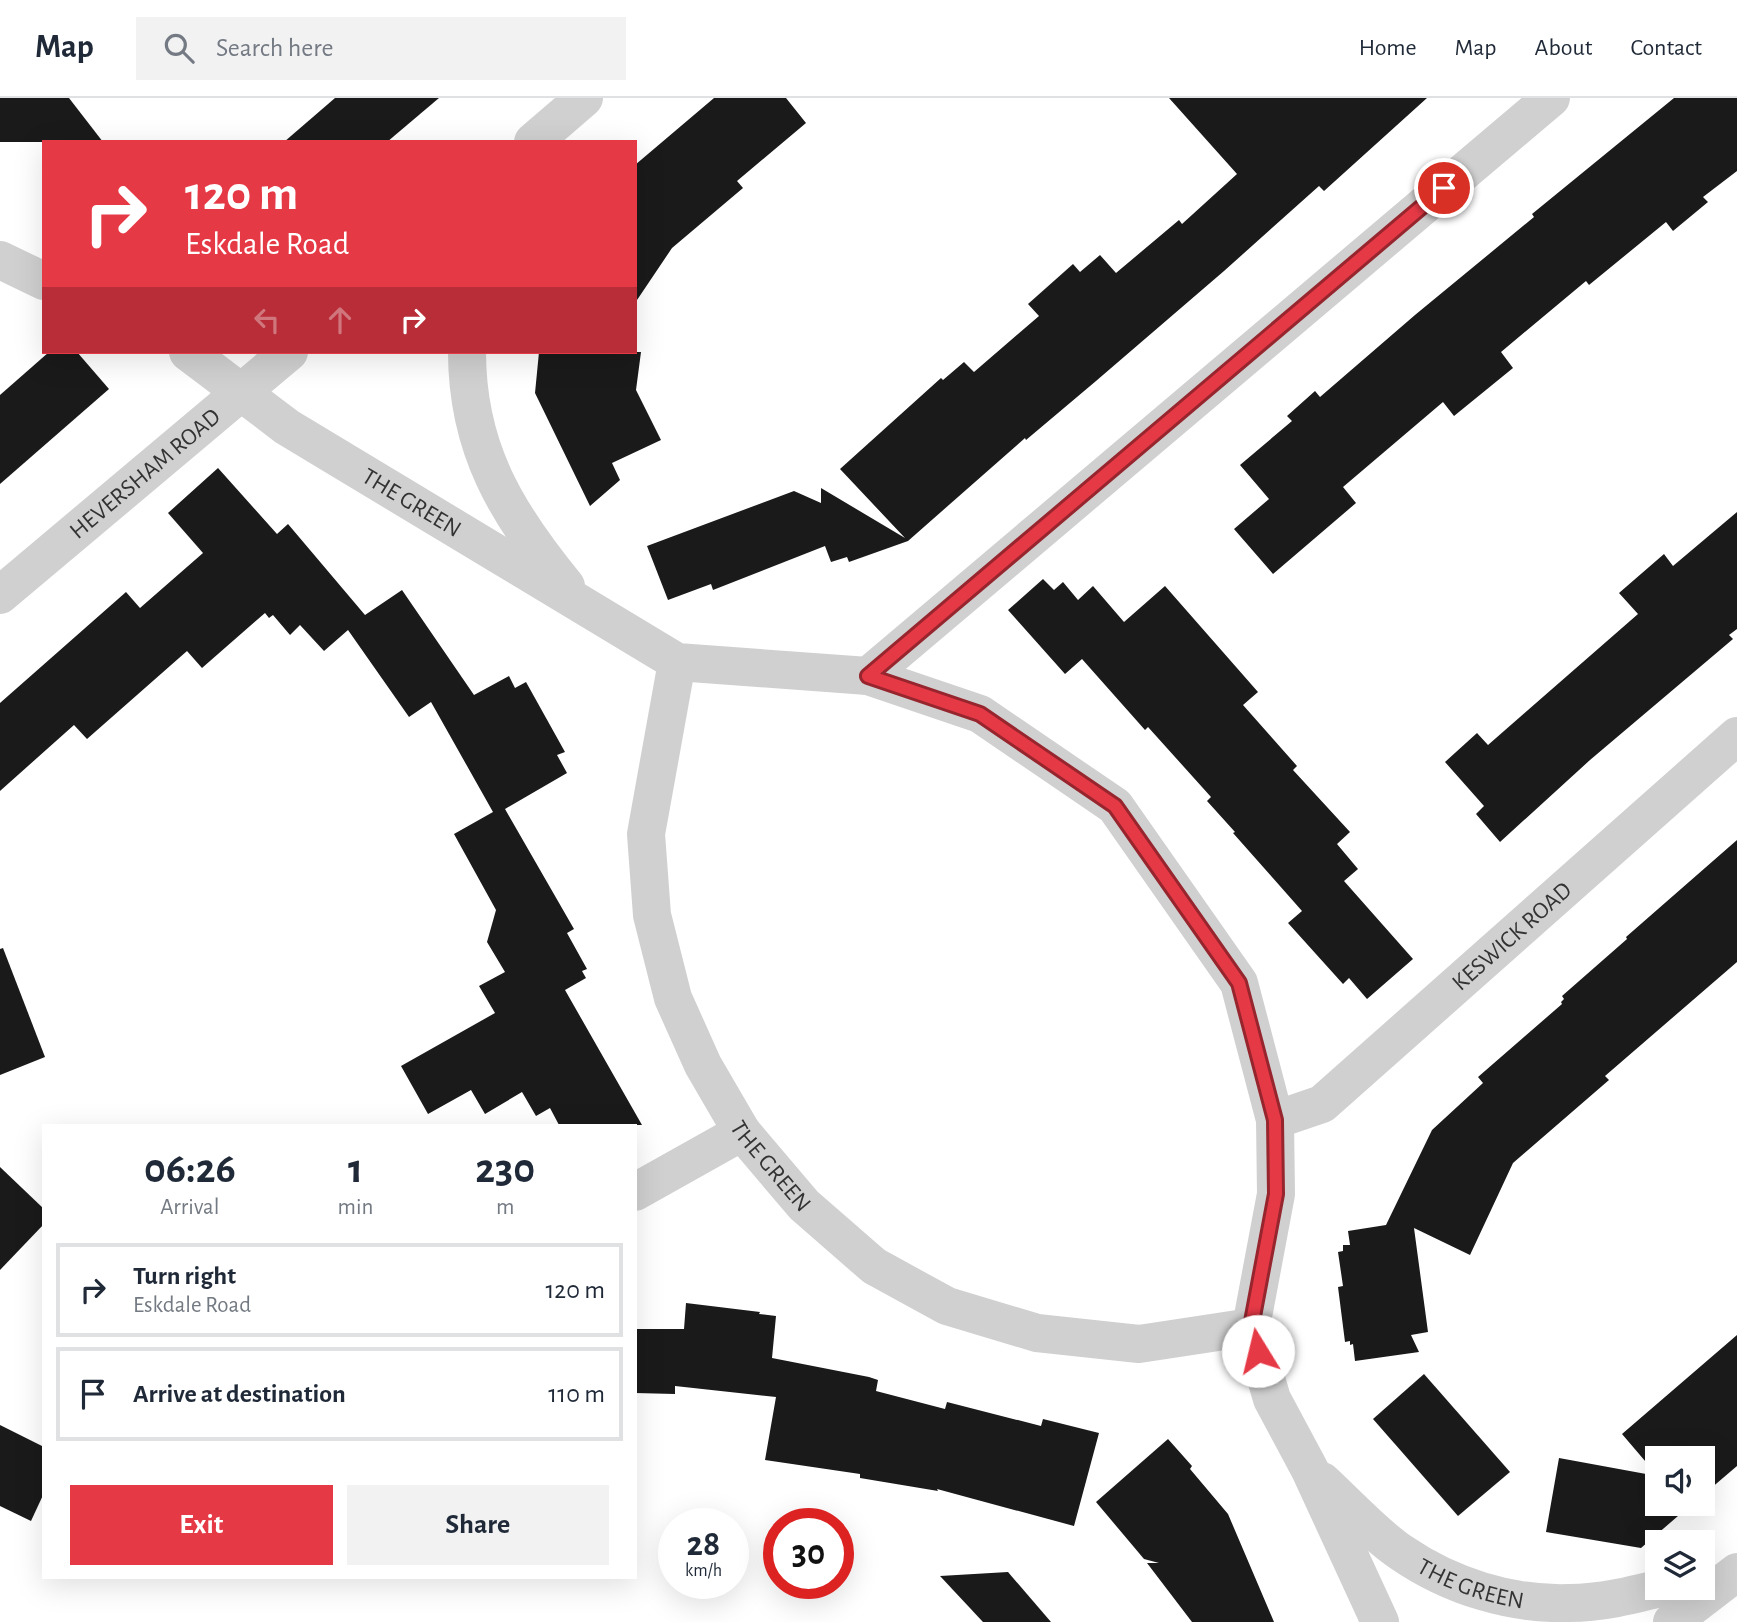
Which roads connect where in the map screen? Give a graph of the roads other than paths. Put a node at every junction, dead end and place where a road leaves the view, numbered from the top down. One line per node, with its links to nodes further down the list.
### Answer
1 (584, 98): 3 (street)
2 (1551, 98): 13 (street)
3 (542, 137)
4 (0, 260): 5 (street)
5 (42, 280)
6 (191, 354): 9 (street, THE GREEN)
7 (287, 354): 9 (street, HEVERSHAM ROAD)
8 (467, 354): 11 (street, THE GREEN)
9 (243, 392): 10 (street, HEVERSHAM ROAD); 11 (street, THE GREEN)
10 (0, 595)
11 (582, 607): 12 (street, THE GREEN)
12 (677, 662): 13 (street, THE GREEN); 16 (street, THE GREEN)
13 (868, 676): 15 (street, THE GREEN)
14 (1737, 736): 15 (street, KESWICK ROAD)
15 (1275, 1120): 18 (street, THE GREEN)
16 (741, 1132): 17 (street); 18 (street, THE GREEN)
17 (637, 1191)
18 (1251, 1327): 19 (street, THE GREEN)
19 (1310, 1470): 22 (street, THE GREEN); 23 (street, THE GREEN)
20 (1737, 1571): 21 (street); 24 (street)
21 (1715, 1576)
22 (1645, 1592)
23 (1380, 1622)
24 (1672, 1622)

